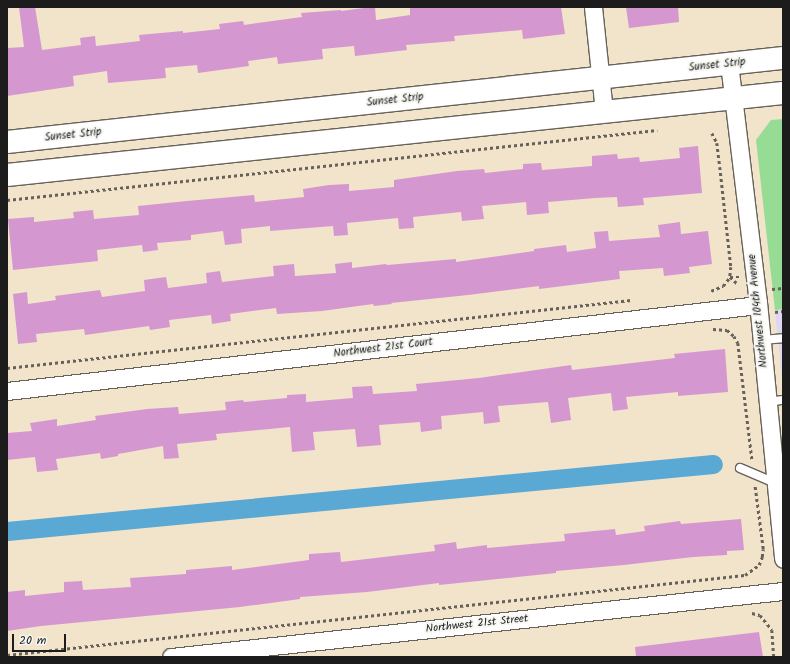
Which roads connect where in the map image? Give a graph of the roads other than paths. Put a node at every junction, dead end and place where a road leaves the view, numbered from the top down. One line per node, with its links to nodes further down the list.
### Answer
1 (593, 7): 4 (street)
2 (783, 58): 3 (street, Sunset Strip)
3 (729, 63): 4 (street, Sunset Strip); 6 (street, Northwest 104th Avenue)
4 (600, 77): 7 (street); 8 (street, Sunset Strip)
5 (783, 93): 6 (street)
6 (733, 98): 7 (street); 10 (street, Northwest 104th Avenue)
7 (604, 111): 9 (street)
8 (7, 142)
9 (7, 175)
10 (758, 305): 12 (street, Northwest 104th Avenue); 13 (street, Northwest 21st Court)
11 (783, 338): 12 (lane)
12 (762, 340): 14 (street, Northwest 104th Avenue)
13 (7, 391)
14 (775, 401): 16 (street, Northwest 104th Avenue)
15 (740, 468): 16 (lane)
16 (776, 483): 17 (street, Northwest 104th Avenue)
17 (783, 559)
18 (783, 591): 19 (street, Northwest 21st Street)
19 (171, 657)

